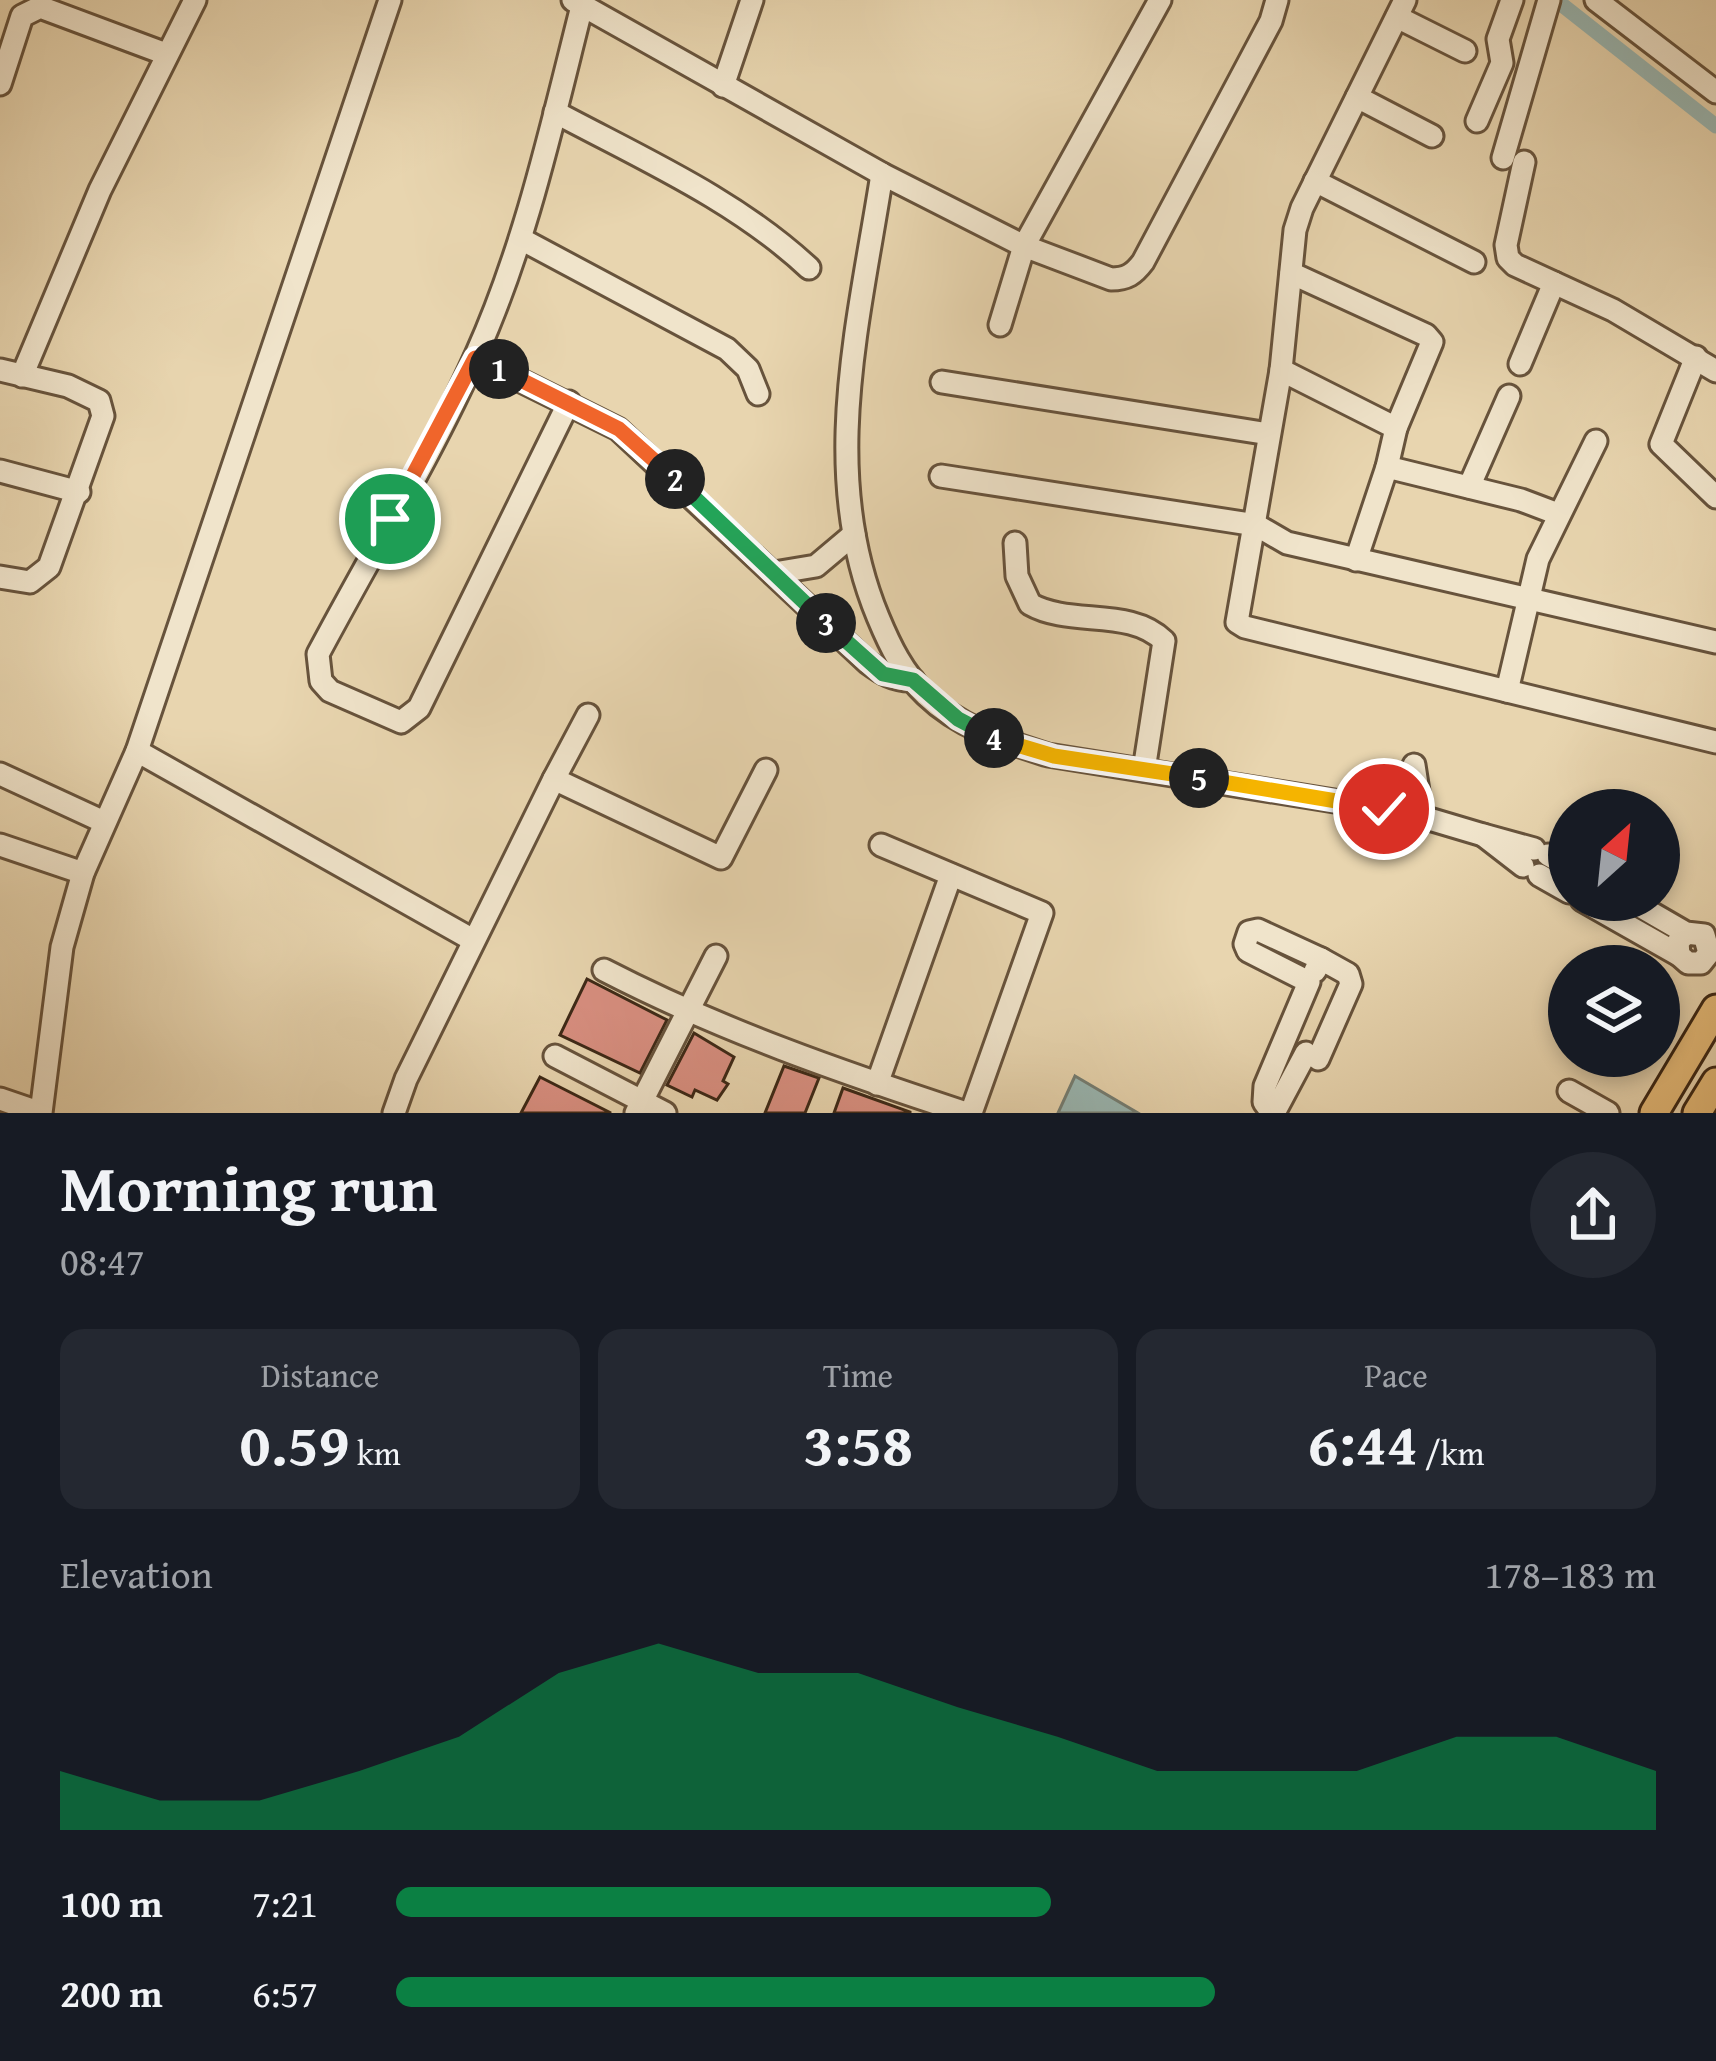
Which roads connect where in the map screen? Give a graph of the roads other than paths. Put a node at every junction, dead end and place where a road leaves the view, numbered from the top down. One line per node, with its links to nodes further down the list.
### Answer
1 (195, 0): 12 (street)
2 (390, 0): 61 (street)
3 (752, 0): 14 (street)
4 (1160, 0): 23 (street)
5 (1277, 0): 23 (street)
6 (1512, 0): 18 (street)
7 (1549, 0): 27 (street)
8 (1597, 0): 15 (street)
9 (577, 3): 14 (street); 17 (street)
10 (1401, 8): 11 (street); 16 (street)
11 (1465, 51)
12 (166, 54): 13 (street); 34 (street)
13 (0, 85)
14 (723, 86): 20 (street)
15 (1715, 88)
16 (1357, 97): 19 (street); 21 (street)
17 (555, 112): 22 (street); 25 (street)
18 (1477, 121)
19 (1432, 136)
20 (882, 174): 23 (street); 50 (street)
21 (1315, 181): 24 (street); 26 (street)
22 (521, 239): 29 (street); 36 (street)
23 (1024, 246): 28 (street)
24 (1474, 262)
25 (809, 268)
26 (1291, 273): 32 (street); 39 (street)
27 (1554, 283): 30 (street); 31 (street)
28 (1000, 325)
29 (475, 358): 38 (street); 38 (street)
30 (1696, 358): 33 (street); 47 (street)
31 (1520, 364)
32 (1282, 370): 39 (street); 40 (street)
33 (1716, 371)
34 (11, 373): 46 (street)
35 (942, 382): 40 (street)
36 (758, 394)
37 (1509, 396): 45 (street)
38 (569, 402): 53 (street)
39 (1396, 428): 42 (street)
40 (1269, 434): 49 (street)
41 (1595, 440): 48 (street)
42 (1388, 467): 45 (street); 52 (street)
43 (0, 471): 46 (street)
44 (941, 476): 49 (street)
45 (1469, 487): 48 (street)
46 (79, 492): 54 (street)
47 (1716, 497)
48 (1558, 514): 55 (street)
49 (1256, 525): 52 (street); 58 (street)
50 (854, 534): 53 (street); 57 (street)
51 (1015, 543): 64 (street)
52 (1356, 560): 55 (street)
53 (774, 573): 57 (street)
54 (0, 577)
55 (1526, 599): 56 (street); 58 (street)
56 (1716, 642)
57 (913, 680): 64 (street)
58 (1508, 691): 60 (street)
59 (588, 715): 66 (street)
60 (1716, 742)
61 (137, 751): 68 (street); 78 (street)
62 (1414, 765): 67 (street)
63 (766, 770): 66 (street)
64 (1144, 770): 67 (street)
65 (0, 775): 68 (street)
66 (554, 779): 78 (street)
67 (1422, 817): 71 (street)
68 (104, 822): 74 (street)
69 (0, 845): 74 (street)
70 (880, 845): 75 (street)
71 (1536, 861): 72 (street); 73 (street)
72 (1548, 863)
73 (1548, 872)
74 (83, 873): 92 (street)
75 (952, 874): 90 (street); 96 (street)
76 (1634, 921): 79 (street)
77 (1658, 921): 79 (street)
78 (473, 940): 94 (street)
79 (1697, 950): 83 (street)
80 (716, 956): 86 (street)
81 (1321, 959): 84 (street); 84 (street); 87 (street)
82 (604, 970): 86 (street)
83 (1716, 976)
84 (1310, 982): 87 (street)
85 (1716, 1009): 99 (main road)
86 (687, 1013): 90 (street); 93 (street)
87 (1310, 1055): 97 (street)
88 (555, 1056): 93 (street)
89 (1716, 1082): 100 (main road)
90 (877, 1084): 96 (street)
91 (1569, 1091): 98 (street)
92 (0, 1099)
93 (639, 1107): 95 (street)
94 (394, 1113)
95 (664, 1113)
96 (968, 1113)
97 (1273, 1113)
98 (1608, 1113)
99 (1654, 1113)
100 (1697, 1113)

